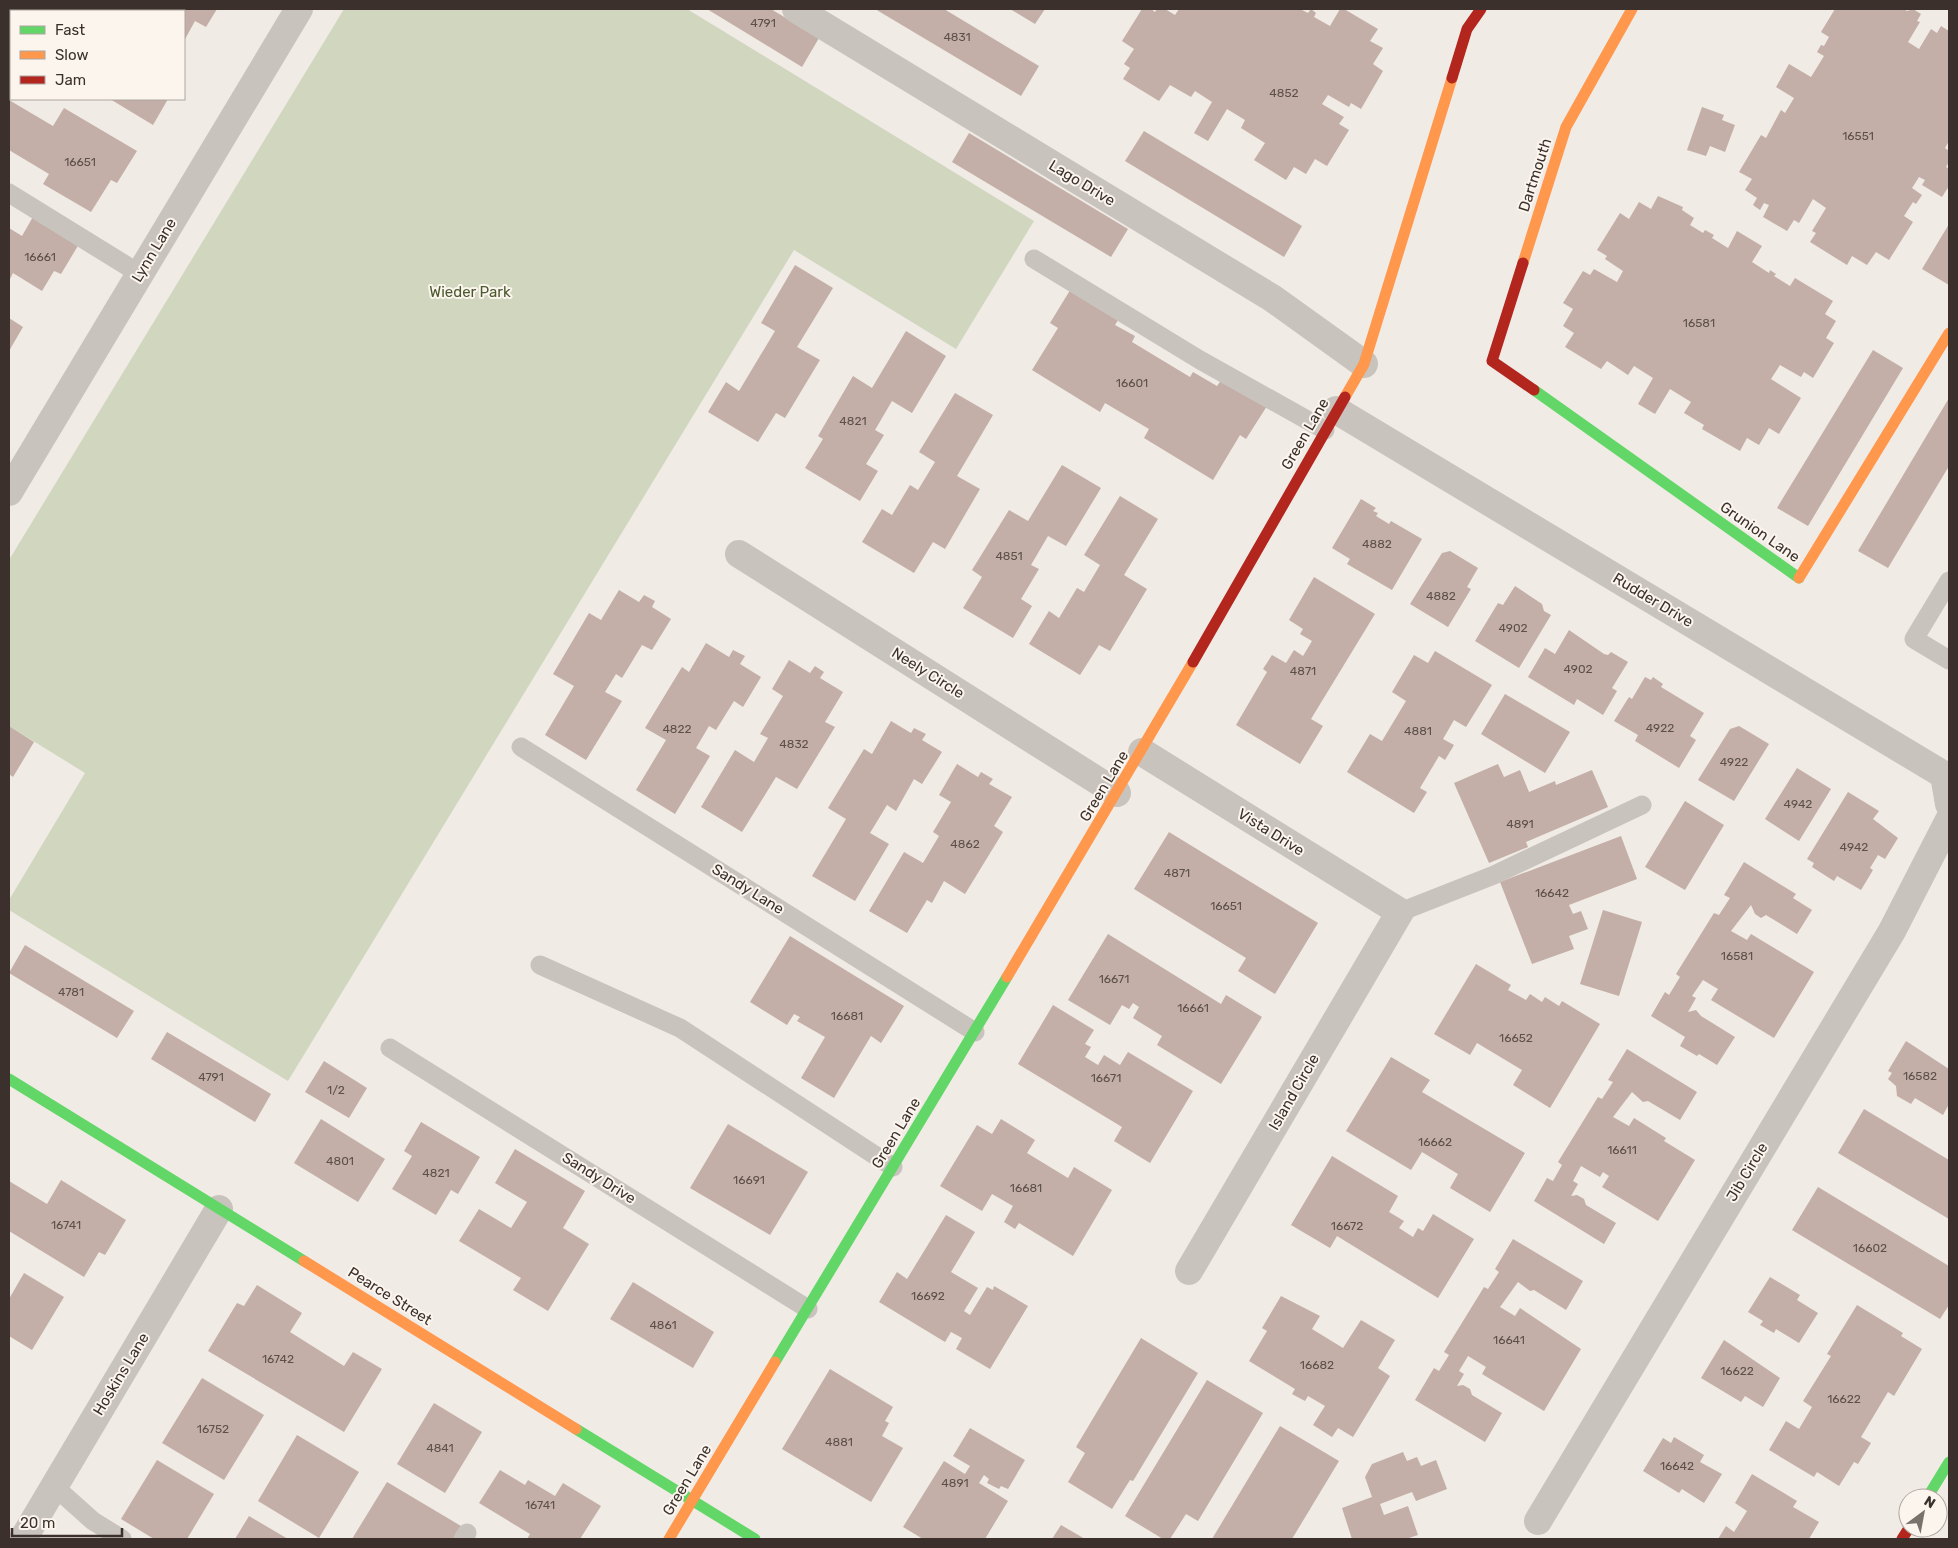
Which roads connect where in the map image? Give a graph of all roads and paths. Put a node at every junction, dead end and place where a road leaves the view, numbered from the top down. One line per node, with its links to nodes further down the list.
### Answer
1 (299, 9): 7 (street, Lynn Lane)
2 (796, 9): 10 (street, Lago Drive)
3 (1481, 9): 10 (street, Green Lane)
4 (1632, 9): 9 (street, Dartmouth)
5 (9, 193): 7 (lane)
6 (1034, 259): 11 (lane)
7 (140, 274): 12 (street, Lynn Lane)
8 (1949, 333): 9 (street, Grunion Lane)
9 (1492, 361)
10 (1364, 364): 11 (street, Green Lane)
11 (1331, 420): 17 (street, Green Lane); 19 (street, Rudder Drive)
12 (9, 492)
13 (739, 554): 18 (street, Neely Circle)
14 (1949, 581): 15 (lane)
15 (1949, 660)
16 (520, 746): 24 (lane, Sandy Lane)
17 (1142, 752): 18 (street, Green Lane); 22 (street, Vista Drive)
18 (1117, 793): 24 (street, Green Lane)
19 (1949, 804)
20 (1642, 805): 22 (lane)
21 (1949, 820): 35 (street, Jib Circle)
22 (1400, 912): 29 (street, Island Circle)
23 (540, 965): 27 (lane)
24 (975, 1032): 27 (street, Green Lane)
25 (390, 1048): 30 (lane, Sandy Drive)
26 (9, 1079): 28 (street, Pearce Street)
27 (893, 1167): 30 (street, Green Lane)
28 (219, 1209): 32 (street, Hoskins Lane); 34 (street, Pearce Street)
29 (1189, 1271)
30 (808, 1309): 34 (street, Green Lane)
31 (1949, 1462): 33 (street)
32 (55, 1487): 36 (street, Hoskins Lane); 37 (lane)
33 (1933, 1488)
34 (692, 1500): 38 (street, Green Lane); 39 (street, Pearce Street)
35 (1538, 1521)
36 (22, 1539)
37 (122, 1539)
38 (668, 1539)
39 (755, 1539)

